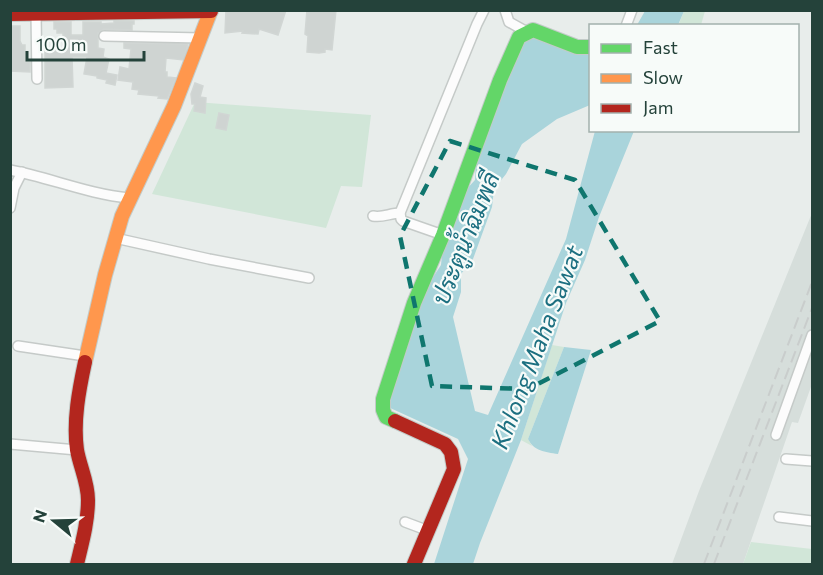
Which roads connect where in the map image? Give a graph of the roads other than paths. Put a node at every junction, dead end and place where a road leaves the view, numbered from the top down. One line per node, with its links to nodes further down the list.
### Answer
1 (484, 10): 16 (street)
2 (505, 10): 7 (street)
3 (69, 11): 4 (street); 5 (street)
4 (211, 11): 9 (street)
5 (36, 13): 6 (street); 11 (street)
6 (10, 14)
7 (527, 32): 10 (street); 18 (street)
8 (104, 36): 9 (street)
9 (202, 38): 14 (street)
10 (589, 47)
11 (37, 79)
12 (10, 170): 13 (street)
13 (22, 172): 14 (street); 15 (street)
14 (129, 198): 19 (street)
15 (10, 208)
16 (400, 213): 17 (street); 18 (street)
17 (373, 216)
18 (443, 235): 32 (street)
19 (115, 238): 20 (street); 23 (street)
20 (309, 278)
21 (813, 335): 24 (street)
22 (18, 346): 23 (street)
23 (86, 356): 26 (street)
24 (776, 435)
25 (10, 444): 26 (street)
26 (77, 450): 33 (street)
27 (786, 459): 28 (street)
28 (813, 461)
29 (779, 517): 30 (street)
30 (813, 521)
31 (405, 522): 32 (street)
32 (429, 531): 34 (street)
33 (77, 564)
34 (414, 564)

